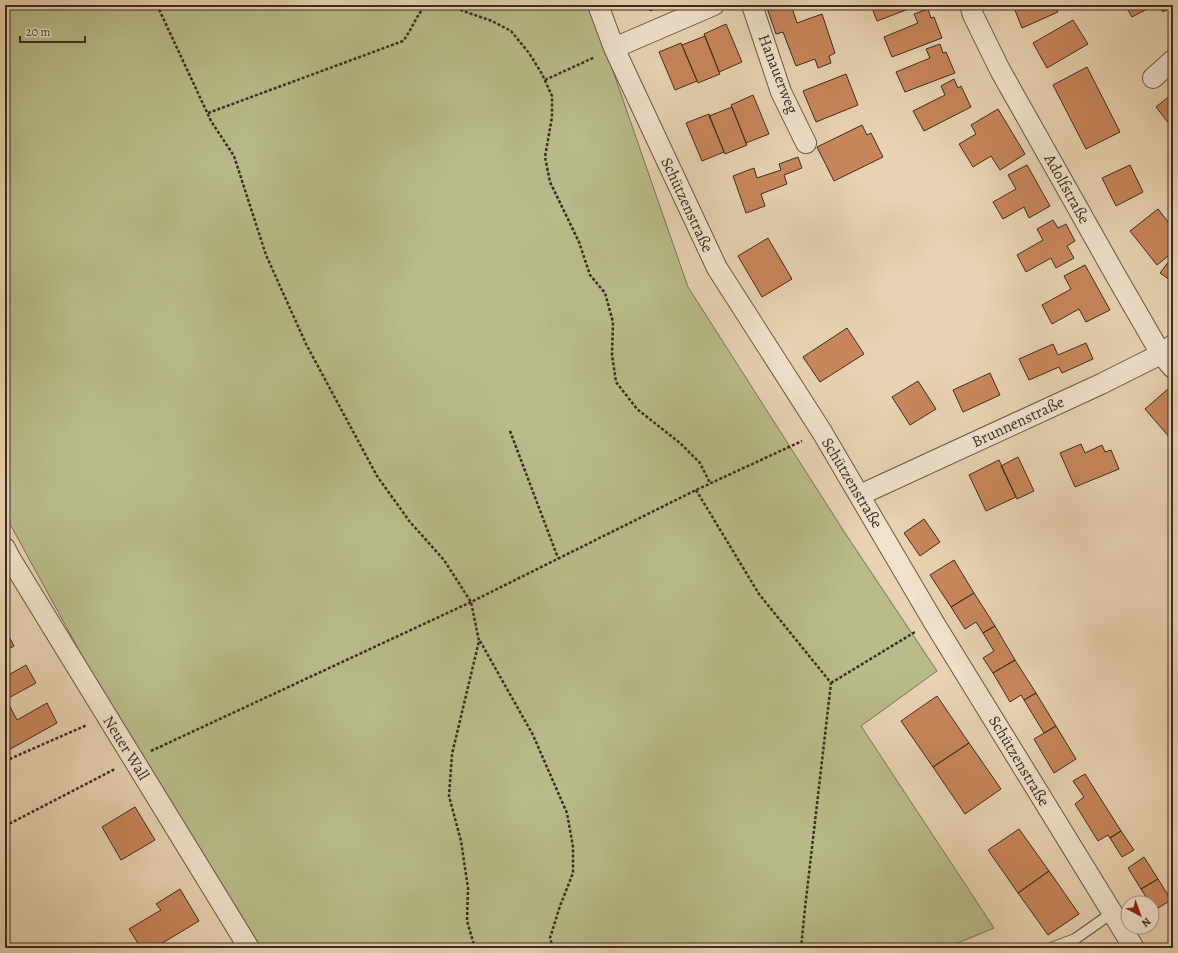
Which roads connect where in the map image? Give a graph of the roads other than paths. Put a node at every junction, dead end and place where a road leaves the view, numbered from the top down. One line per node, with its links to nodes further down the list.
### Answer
1 (598, 5): 5 (street, Schützenstraße)
2 (714, 5): 5 (street)
3 (752, 5): 8 (street, Hanauerweg)
4 (970, 5): 9 (street, Adolfstraße)
5 (614, 48): 10 (street, Schützenstraße)
6 (1173, 60): 7 (street)
7 (1153, 78)
8 (806, 143)
9 (1169, 356): 10 (street, Brunnenstraße)
10 (860, 495): 12 (street, Schützenstraße)
11 (5, 548): 13 (street, Neuer Wall)
12 (1112, 913): 14 (lane); 15 (street, Schützenstraße)
13 (249, 948)
14 (1051, 948)
15 (1134, 948)

